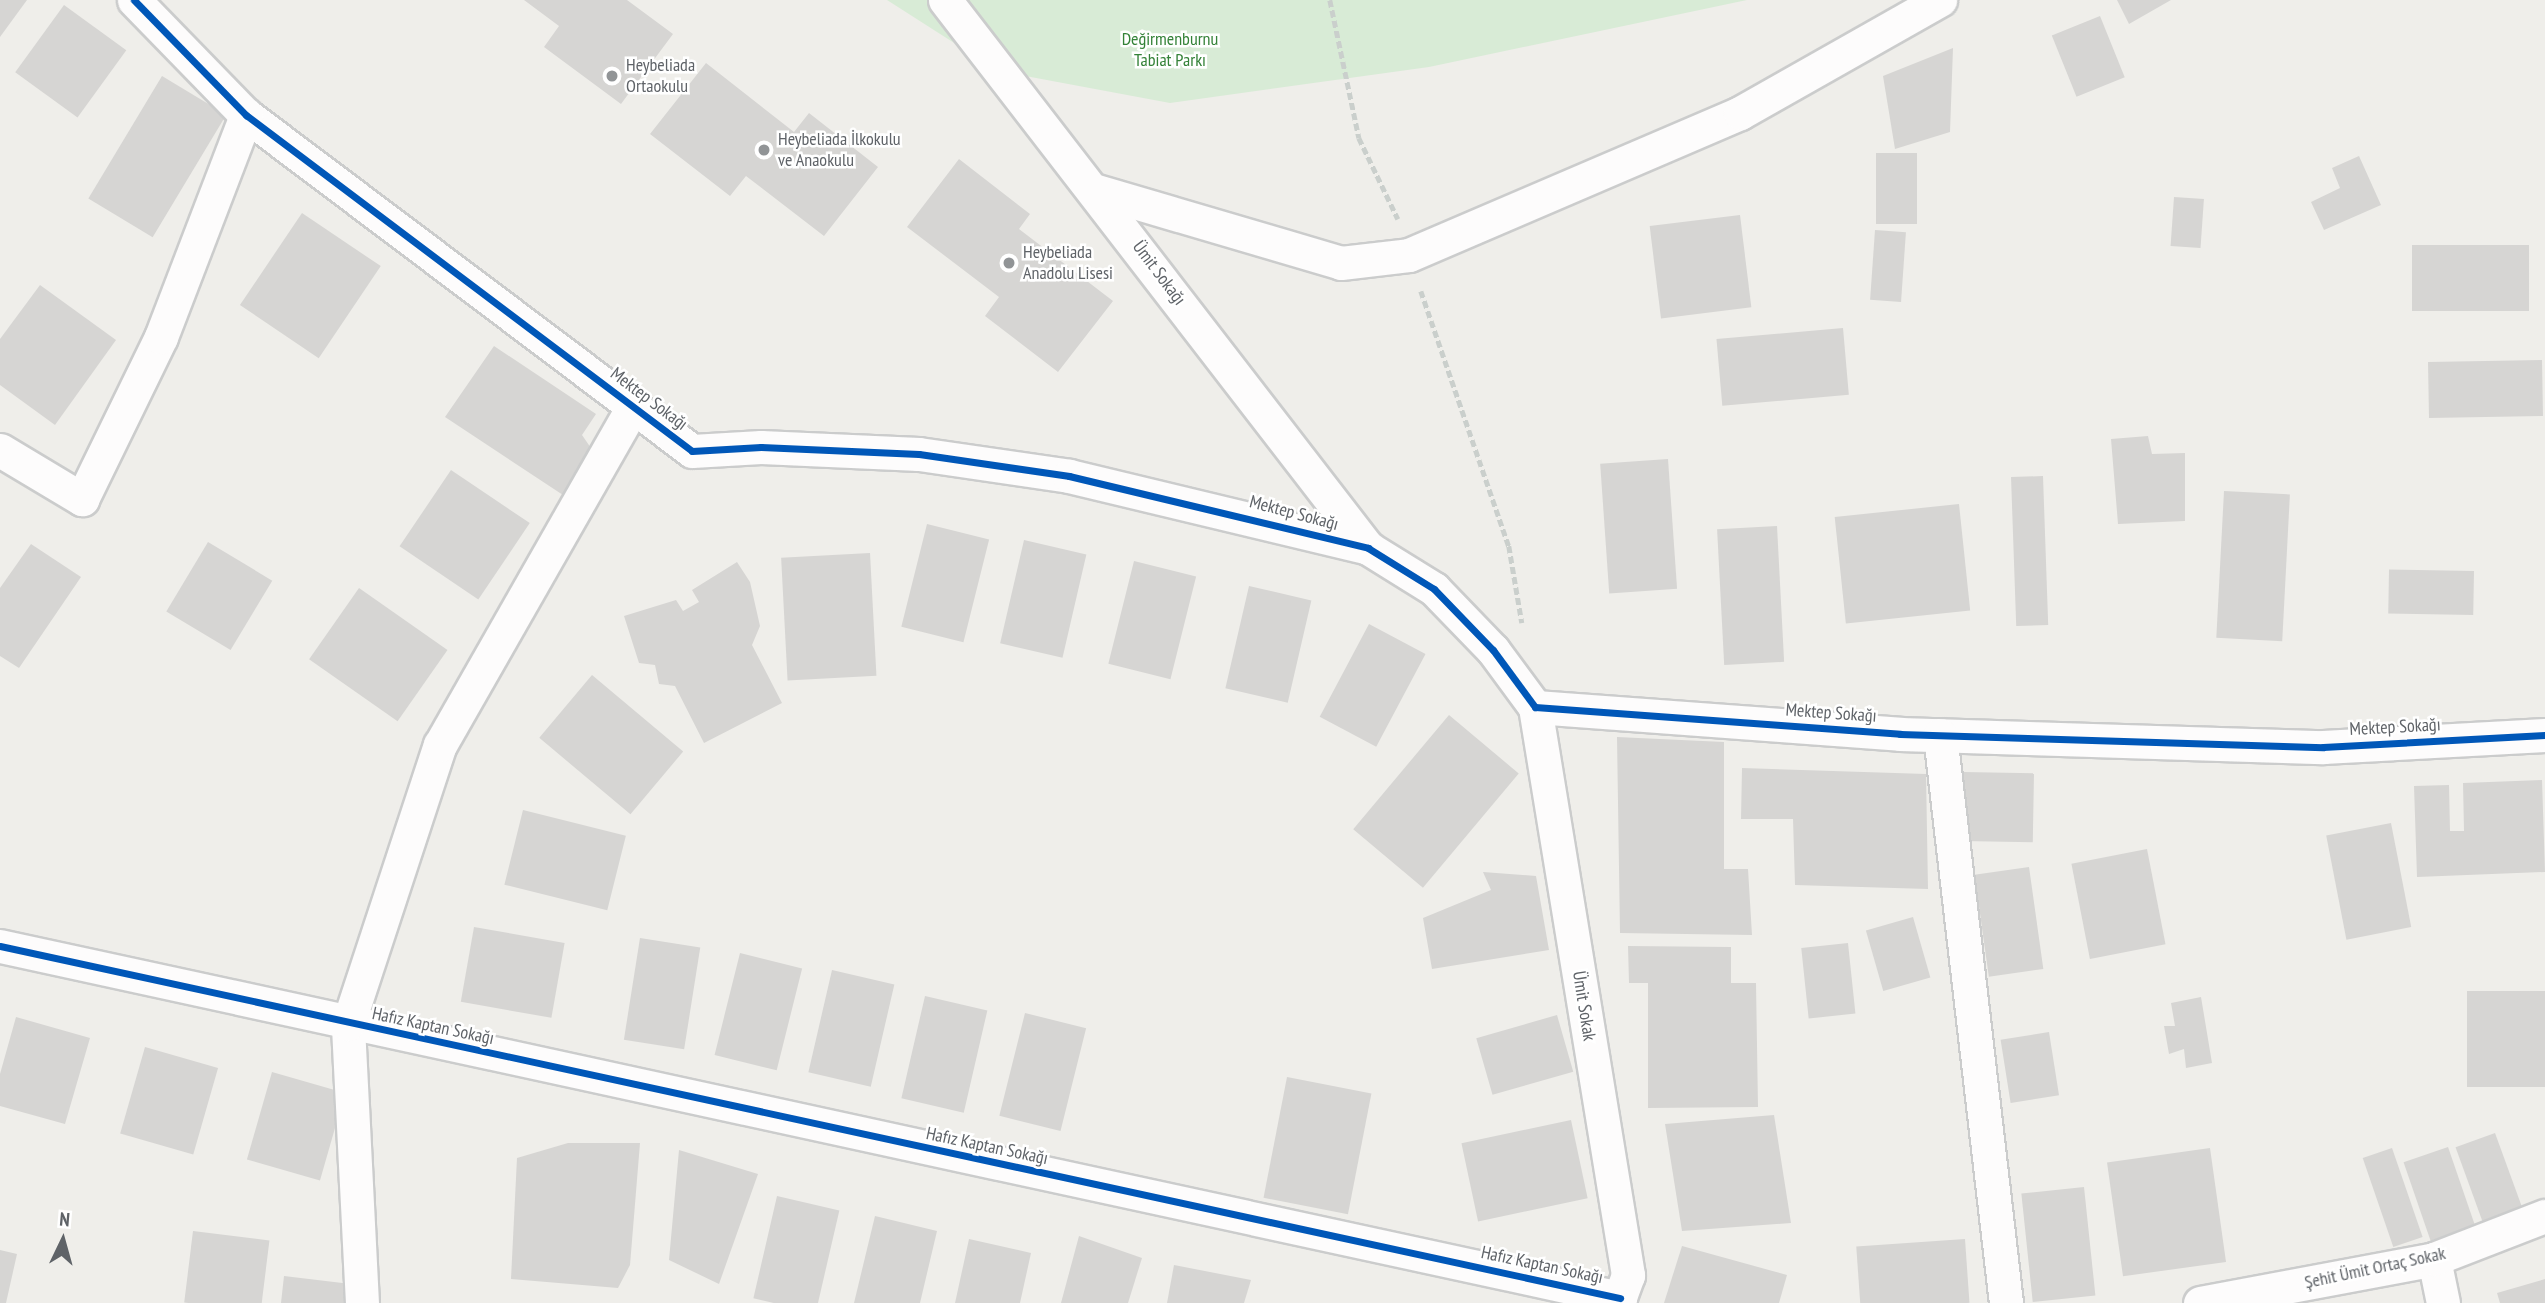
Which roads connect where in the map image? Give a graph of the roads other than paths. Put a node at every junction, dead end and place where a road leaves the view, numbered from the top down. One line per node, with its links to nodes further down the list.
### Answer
1 (134, 0): 4 (street, Mektep Sokağı)
2 (946, 0): 5 (street, Ümit Sokağı)
3 (1940, 0): 5 (street)
4 (246, 115): 6 (street, Mektep Sokağı); 7 (street)
5 (1097, 191): 8 (street, Ümit Sokağı)
6 (634, 407): 8 (street, Mektep Sokağı); 13 (street)
7 (0, 450)
8 (1368, 548): 9 (street, Mektep Sokağı)
9 (1535, 707): 10 (street, Mektep Sokağı); 16 (street, Ümit Sokak)
10 (1940, 735): 11 (street, Mektep Sokağı); 18 (street)
11 (2545, 735)
12 (0, 946): 13 (street, Hafız Kaptan Sokağı)
13 (348, 1024): 16 (street, Hafız Kaptan Sokağı); 17 (street)
14 (2545, 1216): 15 (street, Şehit Ümit Ortaç Sokak)
15 (2434, 1259): 19 (street, Şehit Ümit Ortaç Sokak); 20 (street)
16 (1619, 1300)
17 (362, 1303)
18 (2006, 1303)
19 (2200, 1303)
20 (2443, 1303)

